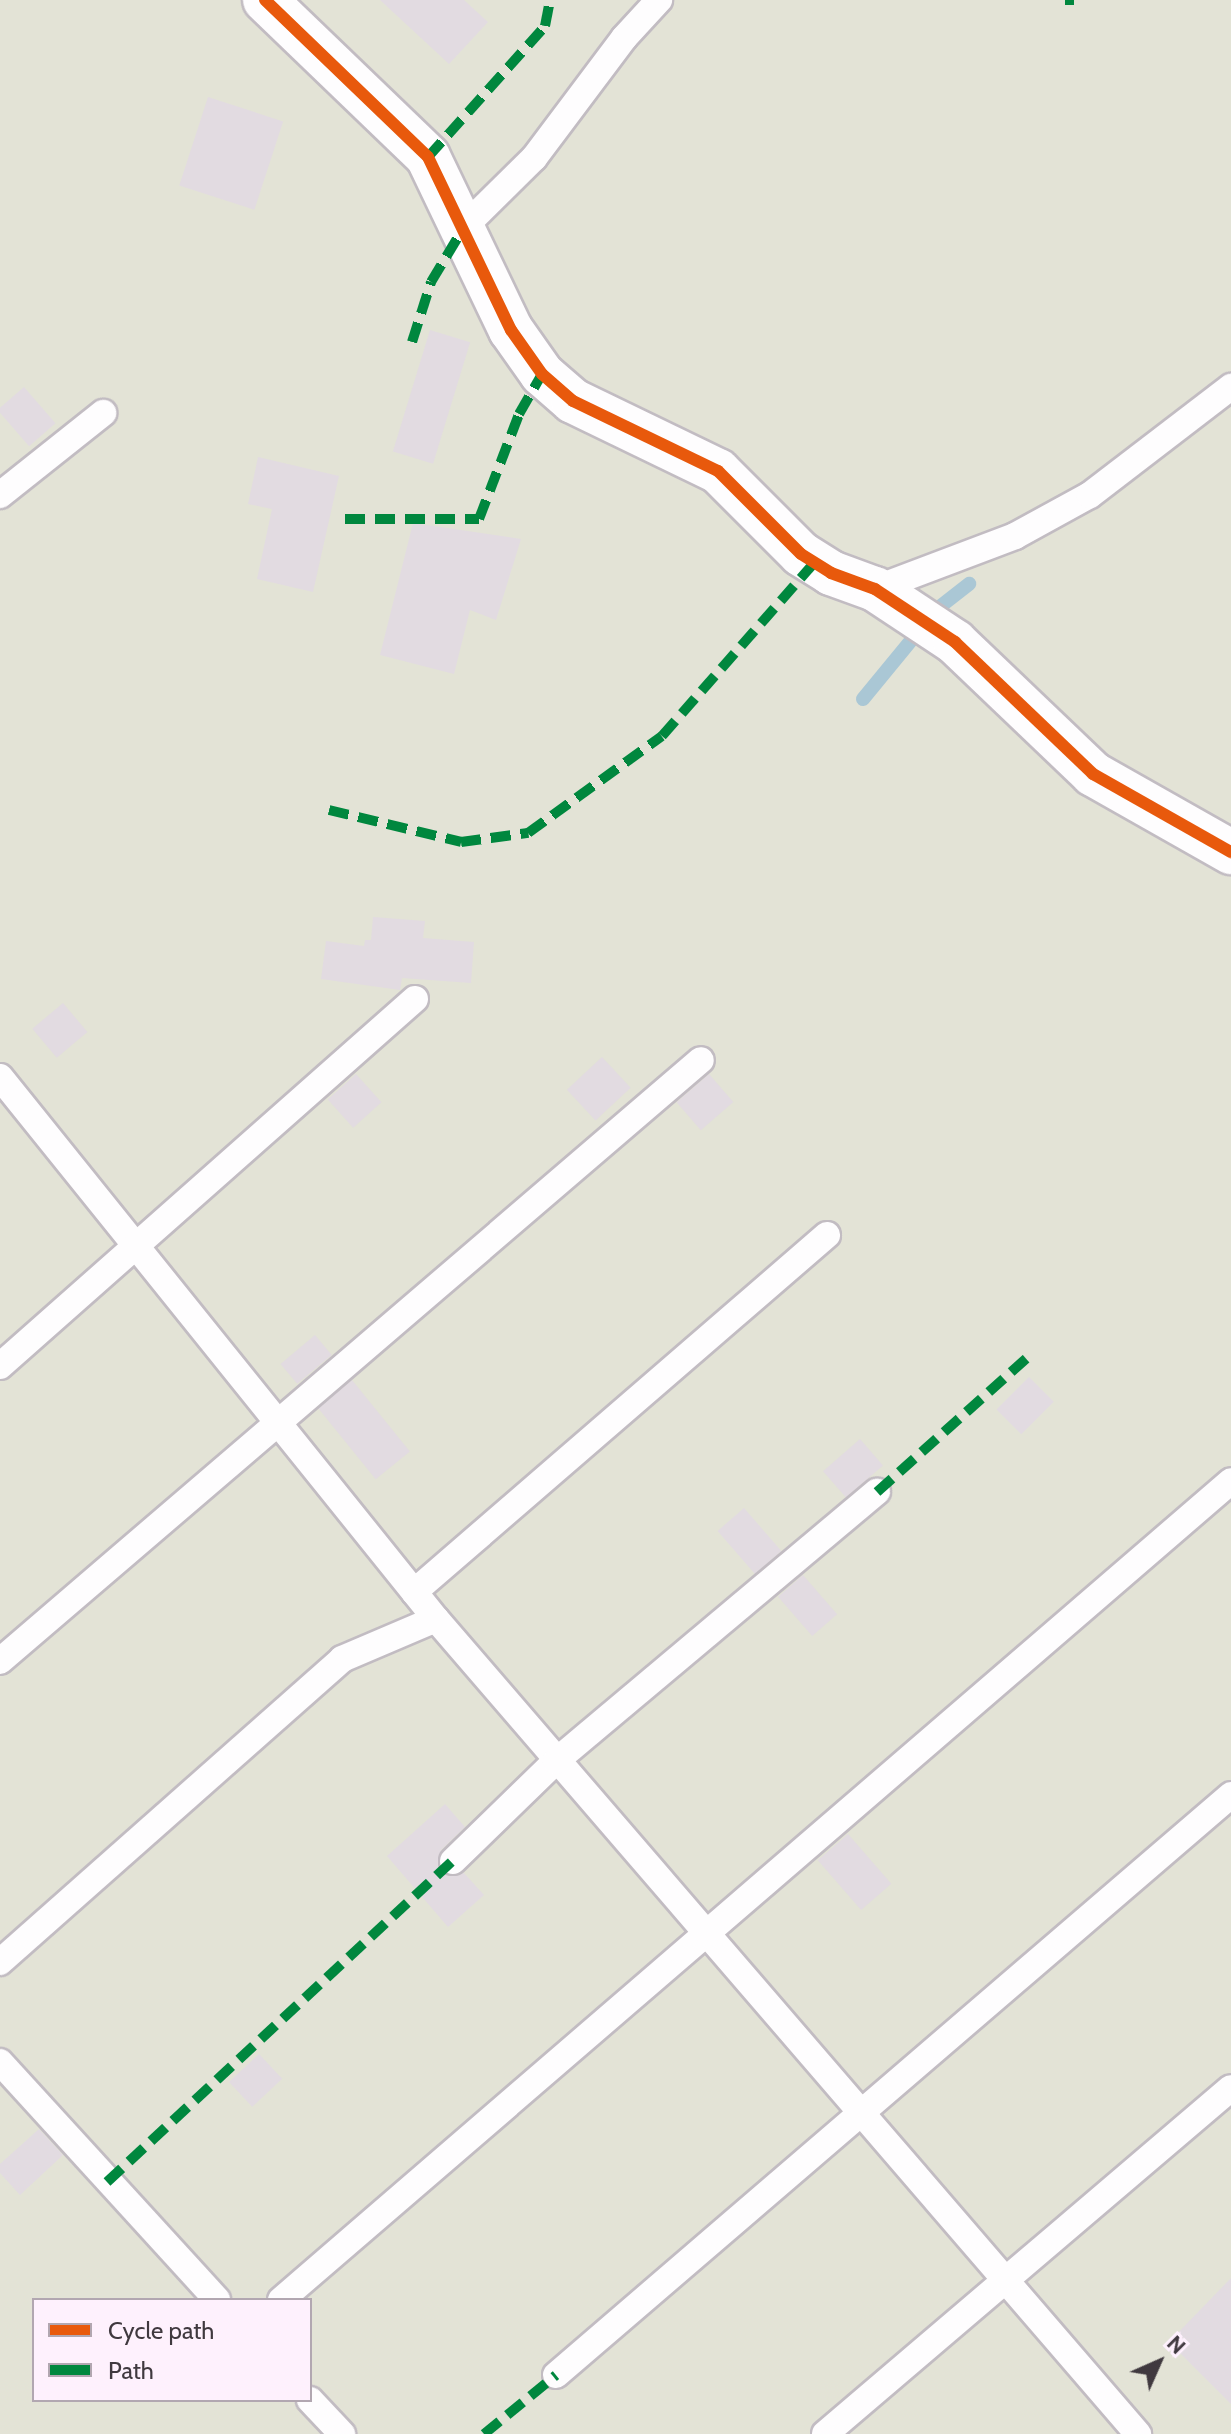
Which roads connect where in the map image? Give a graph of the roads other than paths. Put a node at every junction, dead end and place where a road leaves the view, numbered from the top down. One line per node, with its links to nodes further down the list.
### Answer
1 (265, 0): 3 (street)
2 (659, 0): 3 (lane)
3 (464, 227): 7 (street)
4 (1231, 387): 7 (lane)
5 (103, 413): 6 (lane)
6 (0, 495)
7 (888, 597): 8 (street)
8 (1231, 852)
9 (415, 999): 13 (lane)
10 (701, 1060): 15 (lane)
11 (0, 1077): 13 (lane)
12 (827, 1235): 18 (lane)
13 (137, 1244): 14 (lane); 15 (lane)
14 (0, 1366)
15 (279, 1421): 18 (lane); 20 (lane)
16 (1231, 1481): 24 (lane)
17 (877, 1492): 21 (lane)
18 (414, 1592): 19 (lane)
19 (436, 1619): 21 (lane); 25 (lane)
20 (0, 1661)
21 (556, 1761): 23 (lane); 24 (lane)
22 (1231, 1795): 28 (lane)
23 (453, 1861)
24 (708, 1934): 28 (lane); 31 (lane)
25 (0, 1962)
26 (0, 2062): 30 (lane)
27 (1231, 2088): 29 (lane)
28 (863, 2111): 29 (lane); 32 (lane)
29 (1008, 2278): 35 (lane); 36 (lane)
30 (215, 2298)
31 (283, 2298)
32 (556, 2375)
33 (312, 2402): 34 (lane)
34 (342, 2434)
35 (825, 2434)
36 (1138, 2434)

